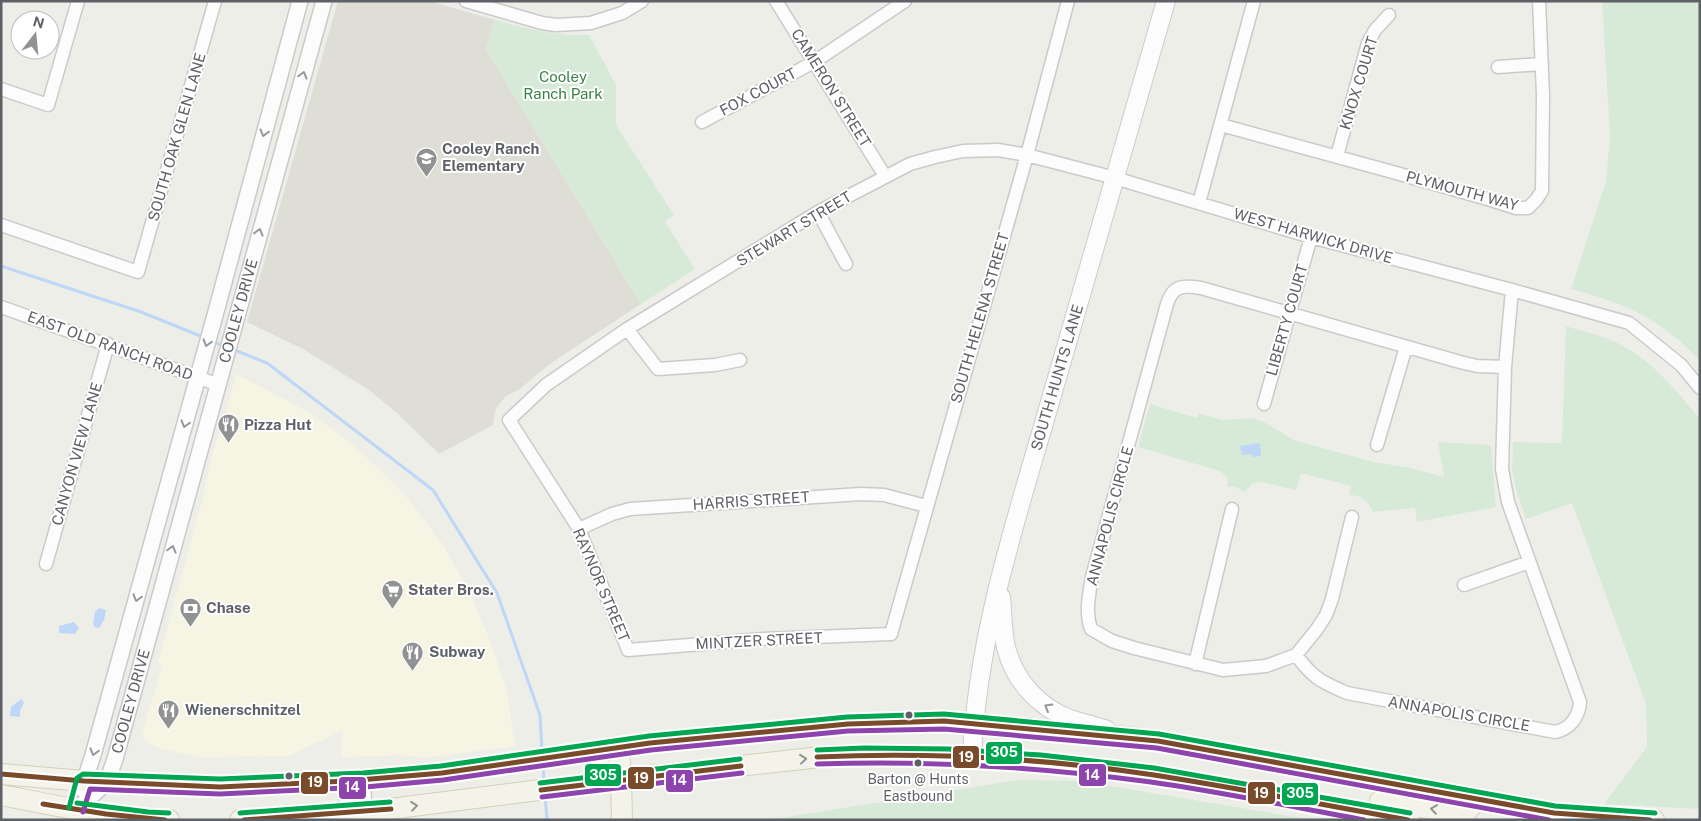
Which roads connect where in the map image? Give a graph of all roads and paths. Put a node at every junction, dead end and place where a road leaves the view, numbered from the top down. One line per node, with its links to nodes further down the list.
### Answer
1 (78, 1): 17 (street)
2 (215, 1): 26 (street, SOUTH OAK GLEN LANE)
3 (300, 1): 29 (street, COOLEY DRIVE, one-way to 29)
4 (324, 1): 30 (street, COOLEY DRIVE, one-way to 4)
5 (466, 1): 6 (street)
6 (642, 1)
7 (776, 1): 14 (street, CAMERON STREET)
8 (905, 1): 14 (street, FOX COURT)
9 (1068, 1): 20 (street, SOUTH HELENA STREET)
10 (1166, 1): 23 (main road, SOUTH HUNTS LANE)
11 (1254, 1): 19 (street)
12 (1539, 1): 15 (street, PLYMOUTH WAY)
13 (1389, 15): 21 (street, KNOX COURT)
14 (814, 62): 18 (street, FOX COURT); 22 (street, CAMERON STREET)
15 (1542, 64): 16 (street); 21 (street, PLYMOUTH WAY)
16 (1498, 67)
17 (1, 89)
18 (702, 122)
19 (1221, 125): 21 (street, PLYMOUTH WAY); 24 (street)
20 (1027, 155): 22 (street, STEWART STREET); 23 (street, STEWART STREET); 47 (street, SOUTH HELENA STREET)
21 (1337, 156)
22 (886, 176): 25 (street, STEWART STREET)
23 (1116, 178): 24 (street, WEST HARWICK DRIVE); 54 (main road, SOUTH HUNTS LANE)
24 (1199, 203): 27 (street, WEST HARWICK DRIVE)
25 (818, 212): 28 (street); 34 (street, STEWART STREET)
26 (1, 224)
27 (1311, 237): 31 (street, WEST HARWICK DRIVE); 33 (street, LIBERTY COURT)
28 (846, 264)
29 (225, 278): 30 (street); 39 (street, COOLEY DRIVE, one-way to 39)
30 (245, 284): 40 (street, COOLEY DRIVE)
31 (1512, 290): 38 (street, ANNAPOLIS CIRCLE); 41 (street, WEST HARWICK DRIVE)
32 (1, 308): 35 (street, EAST OLD RANCH ROAD)
33 (1290, 313): 36 (street, ANNAPOLIS CIRCLE); 42 (street, LIBERTY COURT); 60 (street, ANNAPOLIS CIRCLE)
34 (627, 329): 37 (street); 43 (street, STEWART STREET)
35 (108, 344): 39 (street, EAST OLD RANCH ROAD); 52 (street, CANYON VIEW LANE)
36 (1406, 347): 38 (street, ANNAPOLIS CIRCLE); 44 (street)
37 (740, 360)
38 (1505, 367): 51 (street, ANNAPOLIS CIRCLE)
39 (198, 377): 40 (street, EAST OLD RANCH ROAD); 45 (street, COOLEY DRIVE, one-way to 45)
40 (219, 385): 46 (street, COOLEY DRIVE)
41 (1700, 388)
42 (1264, 404)
43 (509, 420): 50 (street, RAYNOR STREET)
44 (1377, 445)
45 (172, 468): 46 (street); 53 (street, COOLEY DRIVE)
46 (193, 474): 55 (street, COOLEY DRIVE, one-way to 46)
47 (926, 506): 50 (street, HARRIS STREET); 57 (street, SOUTH HELENA STREET)
48 (1232, 508): 60 (street)
49 (1352, 517): 59 (street)
50 (579, 529): 58 (street, RAYNOR STREET)
51 (1529, 562): 56 (street); 59 (street, ANNAPOLIS CIRCLE)
52 (46, 564)
53 (143, 577): 55 (street); 66 (street, COOLEY DRIVE, one-way to 66)
54 (999, 578): 61 (main road, SOUTH HUNTS LANE); 62 (main road, one-way to 54)
55 (163, 584): 69 (street, COOLEY DRIVE)
56 (1464, 585)
57 (891, 634): 58 (street, MINTZER STREET)
58 (628, 650)
59 (1296, 655): 60 (street, ANNAPOLIS CIRCLE)
60 (1195, 664)
61 (973, 723): 62 (main road); 63 (main road); 64 (main road, SOUTH HUNTS LANE)
62 (1126, 737): 71 (main road)
63 (619, 747): 67 (main road); 68 (main road)
64 (972, 757): 68 (main road, one-way to 64); 72 (main road)
65 (1, 774): 66 (main road)
66 (84, 780): 69 (main road); 73 (street, COOLEY DRIVE)
67 (355, 780): 69 (main road); 74 (street); 75 (street)
68 (621, 780): 75 (main road, one-way to 68); 78 (main road)
69 (108, 782): 73 (street)
70 (1, 795): 73 (main road)
71 (1477, 800): 72 (main road, one-way to 72); 80 (main road)
72 (1335, 813): 79 (main road)
73 (68, 815): 76 (main road)
74 (345, 816): 75 (main road); 77 (main road)
75 (366, 816)
76 (169, 820)
77 (240, 820)
78 (622, 820)
79 (1409, 820)
80 (1654, 820)

